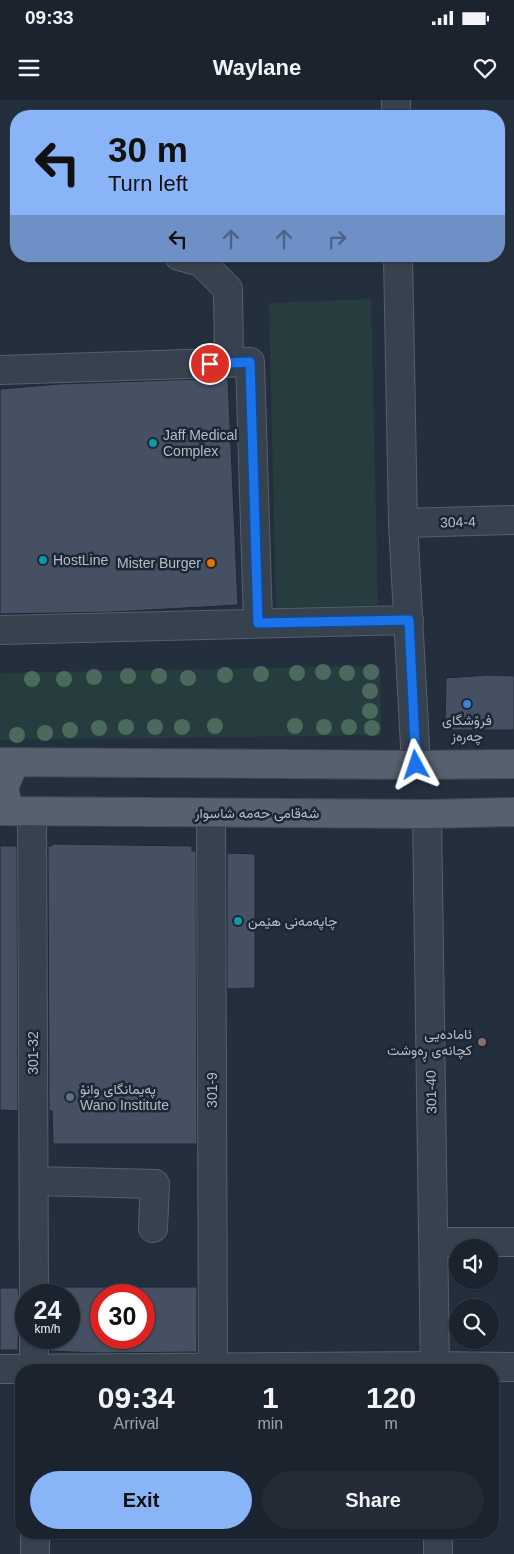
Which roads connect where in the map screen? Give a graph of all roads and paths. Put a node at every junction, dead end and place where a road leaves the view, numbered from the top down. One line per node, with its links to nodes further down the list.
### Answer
1 (201, 262): 3 (street)
2 (398, 262): 6 (street)
3 (229, 363): 4 (street); 8 (street)
4 (0, 370)
5 (514, 520): 6 (street, 304-4)
6 (403, 523): 7 (street)
7 (409, 620): 8 (street); 12 (street)
8 (258, 623): 9 (street)
9 (0, 630)
10 (7, 762): 12 (main road); 13 (main road)
11 (514, 764): 12 (main road)
12 (416, 765)
13 (14, 811): 15 (main road, شەقامی حەمە شاسوار); 17 (street, 301-32)
14 (514, 812): 16 (main road, شەقامی حەمە شاسوار)
15 (210, 813): 16 (main road, شەقامی حەمە شاسوار); 24 (street, 301-9)
16 (427, 814): 19 (street, 301-40)
17 (34, 1181): 18 (street); 21 (street, 301-32)
18 (153, 1228)
19 (434, 1242): 20 (street); 25 (street, 301-40)
20 (514, 1242)
21 (34, 1284)
22 (34, 1349): 23 (street)
23 (34, 1364)
24 (213, 1364)
25 (435, 1364)
26 (499, 1367): 27 (street)
27 (514, 1367)
28 (0, 1369): 29 (street)
29 (15, 1369)
30 (35, 1539): 32 (street)
31 (438, 1539): 33 (street)
32 (35, 1554)
33 (438, 1554)

